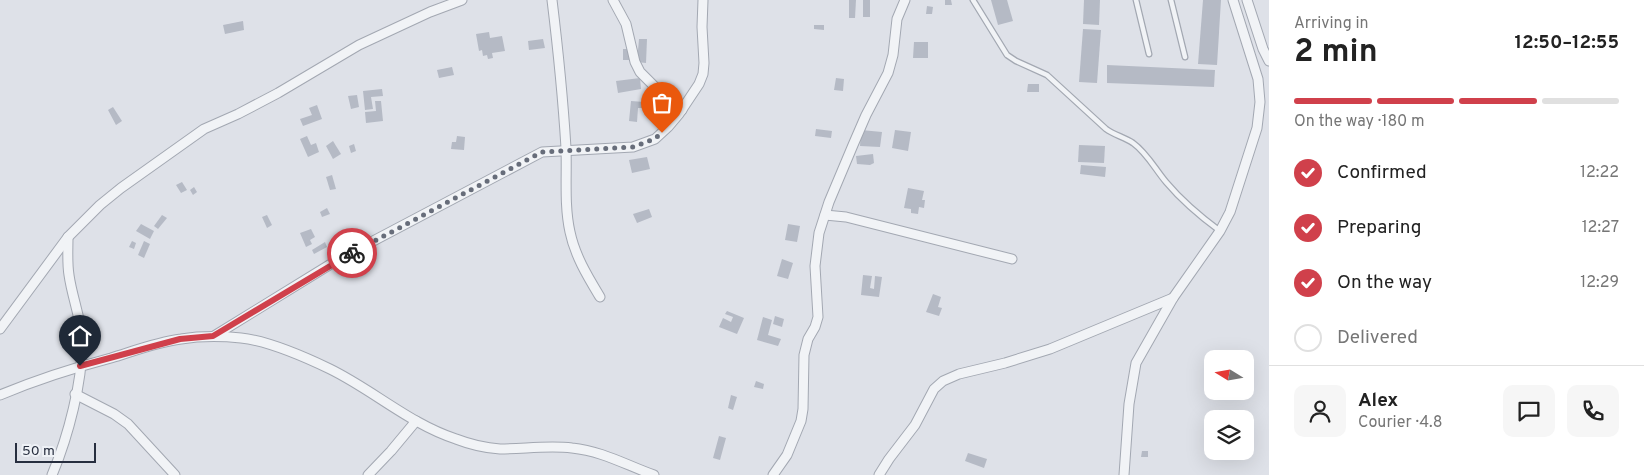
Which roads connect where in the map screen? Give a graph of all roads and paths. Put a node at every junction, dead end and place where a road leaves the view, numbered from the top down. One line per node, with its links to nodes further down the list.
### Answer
1 (552, 0): 15 (street)
2 (613, 0): 14 (street)
3 (704, 0): 14 (street)
4 (905, 0): 16 (street)
5 (973, 0): 17 (lane)
6 (1136, 0): 11 (lane)
7 (1171, 0): 12 (lane)
8 (1233, 0): 17 (street)
9 (1247, 0): 13 (street)
10 (458, 1): 18 (street)
11 (1149, 54)
12 (1185, 58)
13 (1269, 61)
14 (682, 110): 15 (street)
15 (566, 150): 20 (street); 23 (street)
16 (825, 215): 19 (street); 32 (street)
17 (1220, 232): 21 (street)
18 (68, 237): 22 (street); 24 (street)
19 (1012, 259)
20 (600, 297)
21 (1173, 298): 33 (street); 34 (street)
22 (0, 329)
23 (213, 336): 24 (street); 27 (street)
24 (80, 366): 25 (street); 26 (street)
25 (76, 394): 28 (street); 29 (street)
26 (0, 395)
27 (416, 421): 30 (street); 31 (street)
28 (52, 475)
29 (175, 475)
30 (368, 475)
31 (654, 475)
32 (773, 475)
33 (879, 475)
34 (1124, 475)

